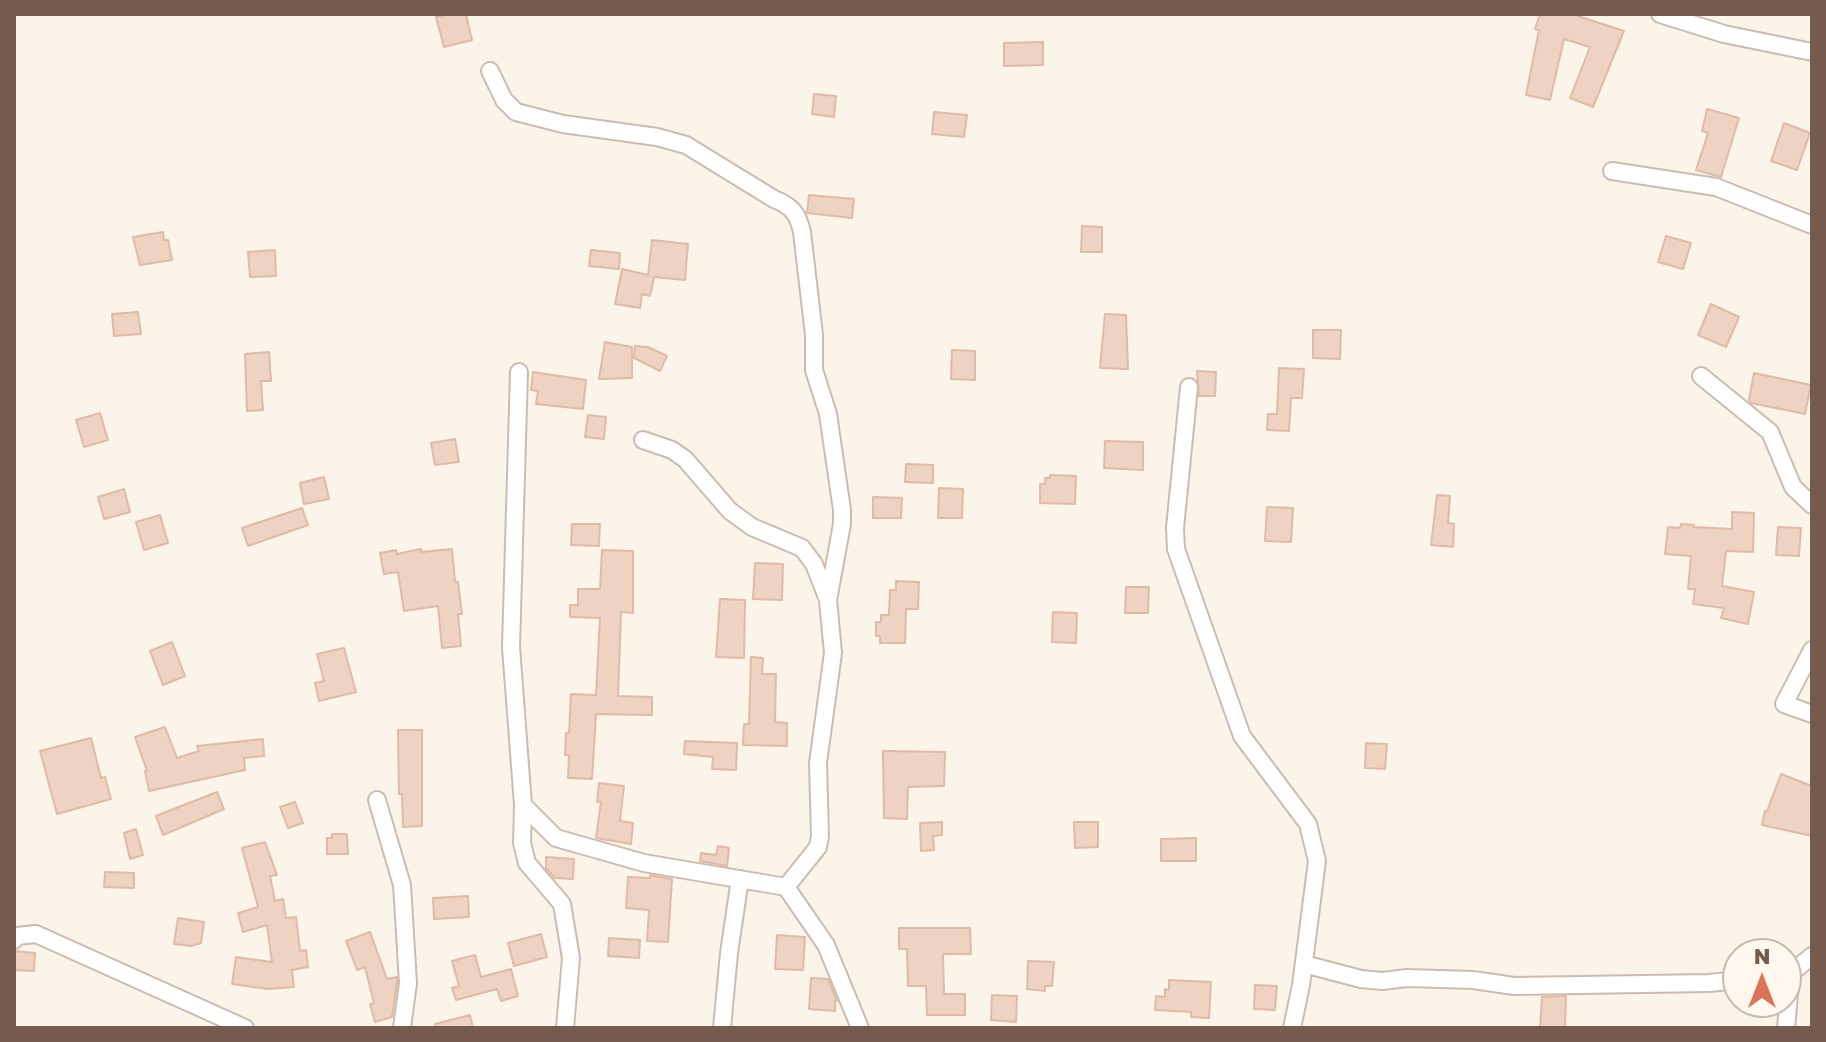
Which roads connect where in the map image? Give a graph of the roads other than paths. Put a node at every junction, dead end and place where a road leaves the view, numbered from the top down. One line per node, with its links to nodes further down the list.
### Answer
1 (1660, 14): 2 (street)
2 (1812, 52)
3 (490, 71): 11 (street)
4 (1612, 171): 5 (street)
5 (1812, 225)
6 (519, 372): 15 (street)
7 (1701, 376): 10 (street)
8 (1189, 387): 19 (street)
9 (643, 440): 11 (street)
10 (1812, 505)
11 (828, 600): 17 (street)
12 (1812, 650): 13 (street)
13 (1812, 714)
14 (377, 800): 22 (street)
15 (523, 805): 16 (street); 23 (street)
16 (740, 879): 17 (street); 24 (street)
17 (786, 887): 25 (street)
18 (14, 940): 21 (street)
19 (1304, 964): 20 (street); 26 (street)
20 (1722, 982)
21 (245, 1028)
22 (402, 1028)
23 (565, 1028)
24 (722, 1028)
25 (860, 1028)
26 (1292, 1028)

